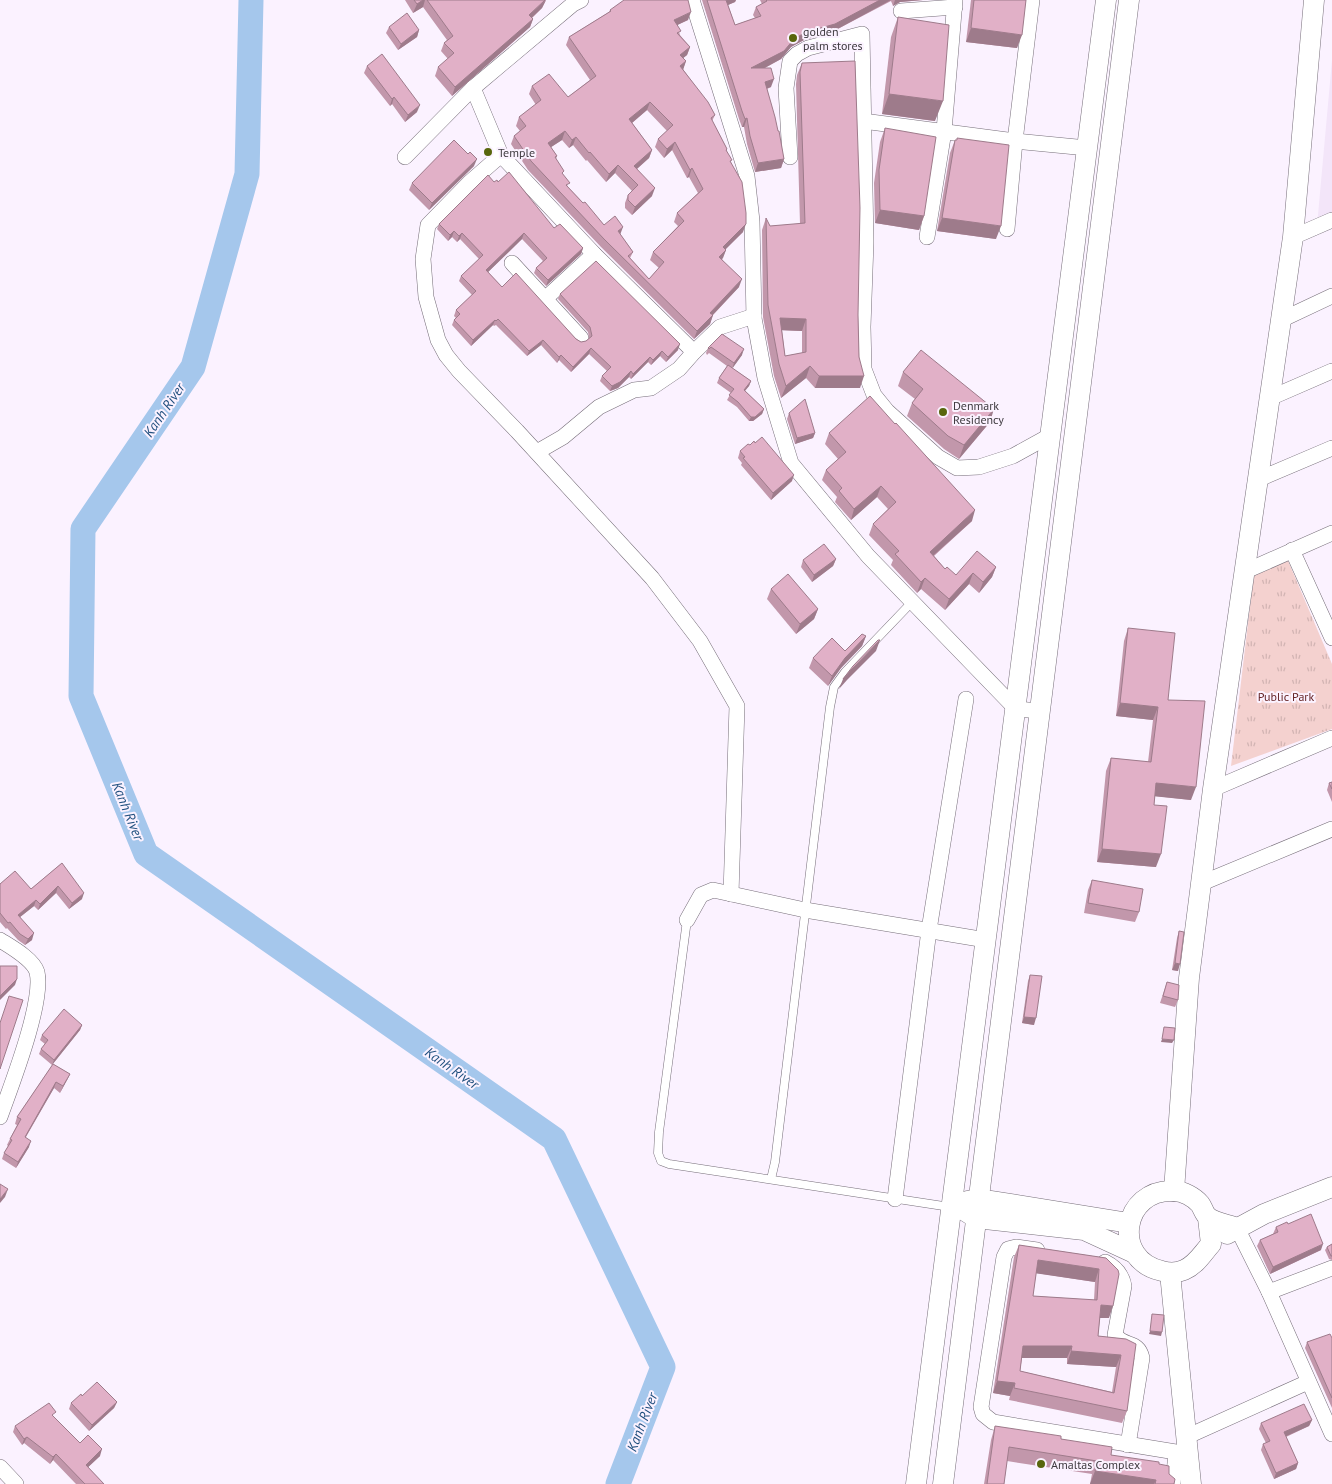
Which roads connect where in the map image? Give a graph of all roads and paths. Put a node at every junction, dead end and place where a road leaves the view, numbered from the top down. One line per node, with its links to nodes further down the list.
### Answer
1 (692, 0): 25 (street)
2 (1032, 0): 12 (street)
3 (1106, 0): 13 (street)
4 (1129, 0): 42 (street)
5 (1314, 0): 20 (street)
6 (574, 1): 9 (street)
7 (955, 3): 8 (street); 11 (street)
8 (901, 11)
9 (473, 88): 14 (street); 16 (street)
10 (863, 121): 11 (street); 15 (street); 31 (street)
11 (944, 131): 12 (street); 19 (street)
12 (1015, 141): 13 (street); 18 (street)
13 (1087, 148): 31 (street)
14 (501, 155): 21 (street); 33 (street)
15 (790, 157)
16 (405, 158)
17 (1332, 220): 20 (street)
18 (1007, 229)
19 (927, 237)
20 (1293, 237): 26 (street)
21 (594, 254): 24 (street); 28 (street)
22 (512, 263): 24 (street)
23 (1332, 296): 26 (street)
24 (546, 298): 27 (street)
25 (754, 316): 28 (street); 38 (street)
26 (1281, 320): 30 (street)
27 (581, 338)
28 (694, 352): 33 (street)
29 (1332, 371): 30 (street)
30 (1270, 398): 34 (street)
31 (1051, 435): 41 (street)
32 (1332, 448): 34 (street)
33 (537, 452): 47 (street)
34 (1259, 480): 37 (street)
35 (1332, 533): 36 (street)
36 (1292, 550): 37 (street); 39 (street)
37 (1246, 571): 44 (street)
38 (913, 601): 41 (street); 48 (lane)
39 (1332, 638)
40 (966, 700): 50 (street)
41 (1016, 709): 42 (street); 52 (street)
42 (1040, 712): 59 (street)
43 (1332, 738): 44 (street)
44 (1213, 789): 46 (street)
45 (1332, 829): 46 (street)
46 (1202, 882): 56 (street)
47 (731, 894): 48 (street); 49 (street)
48 (805, 910): 50 (street); 54 (lane)
49 (687, 920): 54 (lane)
50 (929, 930): 52 (street); 57 (street)
51 (0, 940): 53 (street)
52 (986, 940): 58 (street)
53 (0, 1117)
54 (771, 1179): 57 (lane)
55 (1332, 1187): 62 (street)
56 (1174, 1191): 60 (street); 61 (street)
57 (895, 1199): 58 (lane)
58 (952, 1205): 59 (street); 76 (street)
59 (977, 1208): 61 (street); 65 (street); 77 (street)
60 (1208, 1218): 62 (street); 63 (street)
61 (1129, 1223): 65 (street)
62 (1236, 1228): 63 (street); 69 (street)
63 (1211, 1244): 68 (street)
64 (1052, 1253): 72 (street)
65 (1134, 1253): 68 (street)
66 (1088, 1259): 72 (street)
67 (1331, 1271): 69 (street)
68 (1170, 1273): 73 (street)
69 (1269, 1292): 70 (street)
70 (1308, 1382): 71 (street); 73 (street)
71 (1332, 1434)
72 (1128, 1445): 73 (street)
73 (1183, 1448): 78 (street); 79 (street)
74 (0, 1467): 75 (street)
75 (16, 1484)
76 (916, 1484)
77 (943, 1484)
78 (1173, 1484)
79 (1191, 1484)

